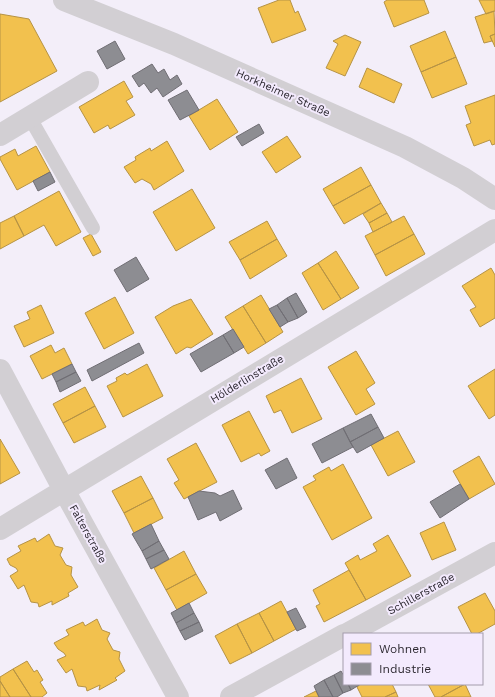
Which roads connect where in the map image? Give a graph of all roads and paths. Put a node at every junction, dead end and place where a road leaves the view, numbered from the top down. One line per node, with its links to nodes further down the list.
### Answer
1 (64, 0): 5 (street, Horkheimer Straße)
2 (88, 82): 3 (street)
3 (30, 118): 4 (street); 6 (lane)
4 (0, 135)
5 (495, 200)
6 (93, 228)
7 (495, 230): 9 (street, Hölderlinstraße)
8 (0, 370): 9 (street, Falterstraße)
9 (64, 490): 10 (street, Hölderlinstraße); 14 (street, Falterstraße)
10 (0, 529)
11 (495, 553): 12 (street, Schillerstraße)
12 (349, 633)
13 (343, 637): 15 (street)
14 (178, 697)
15 (231, 697)

